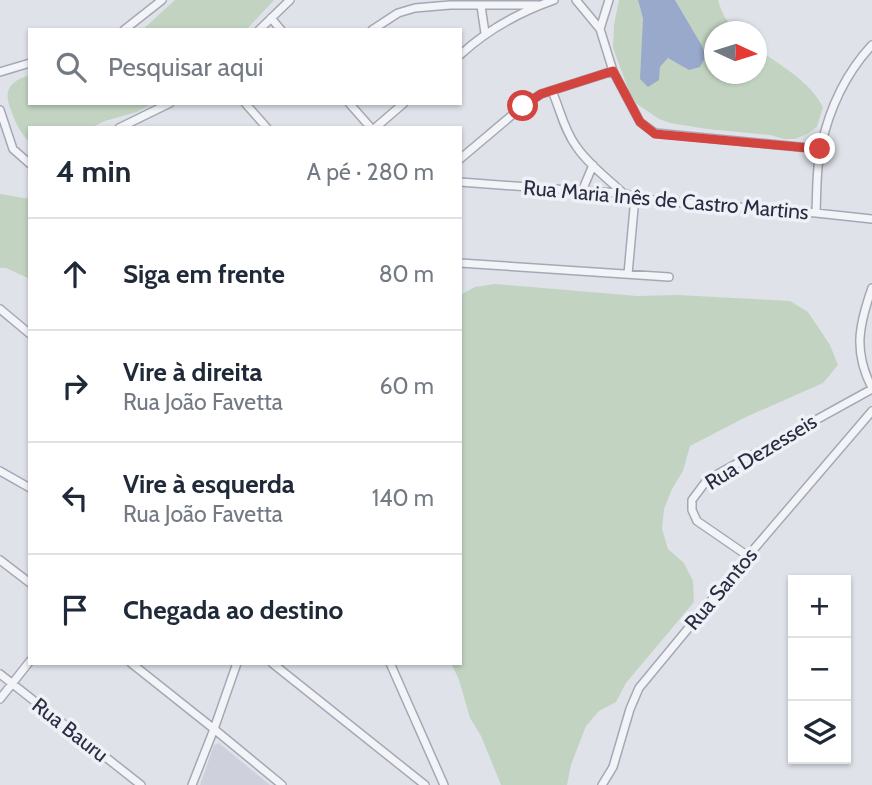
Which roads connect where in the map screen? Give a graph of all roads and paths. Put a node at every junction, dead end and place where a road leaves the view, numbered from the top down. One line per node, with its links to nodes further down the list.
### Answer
1 (162, 0): 9 (street)
2 (290, 0): 8 (street)
3 (554, 0): 6 (street)
4 (576, 0): 13 (street)
5 (609, 0): 13 (street)
6 (538, 5): 7 (street); 14 (street)
7 (481, 6): 12 (street); 14 (street)
8 (271, 18): 10 (street); 11 (street)
9 (127, 28)
10 (262, 28)
11 (279, 28)
12 (375, 28)
13 (600, 29): 18 (street)
14 (485, 33): 16 (street)
15 (872, 45): 30 (street)
16 (462, 53)
17 (28, 64): 19 (street)
18 (613, 71): 20 (street); 30 (street)
19 (0, 72)
20 (552, 91): 31 (street); 33 (street)
21 (166, 105): 26 (street)
22 (247, 105): 27 (street)
23 (351, 105): 28 (street)
24 (402, 105): 29 (street)
25 (0, 110): 32 (street)
26 (124, 126)
27 (265, 126)
28 (371, 126)
29 (375, 126)
30 (820, 149): 38 (street)
31 (462, 157)
32 (28, 162)
33 (593, 165): 35 (street); 36 (street)
34 (462, 182): 35 (street, Rua Maria Inês de Castro Martins)
35 (582, 191): 36 (street, Rua Maria Inês de Castro Martins)
36 (624, 193): 37 (street, Rua Maria Inês de Castro Martins)
37 (635, 197): 38 (street, Rua Maria Inês de Castro Martins); 41 (street)
38 (816, 213): 39 (street, Rua Maria Inês de Castro Martins)
39 (872, 219)
40 (462, 262): 41 (street)
41 (628, 274): 42 (street)
42 (669, 277)
43 (872, 288): 46 (street)
44 (1, 311): 45 (street)
45 (28, 332)
46 (872, 388): 50 (street, Rua Dezesseis)
47 (872, 411): 50 (street, Rua Santos)
48 (0, 471): 49 (street)
49 (28, 487)
50 (748, 556): 67 (street, Rua Santos)
51 (0, 560): 52 (street)
52 (28, 581)
53 (28, 664): 59 (street)
54 (134, 665): 61 (street)
55 (236, 665): 61 (street)
56 (275, 665): 65 (street)
57 (391, 665): 66 (street)
58 (0, 674): 59 (street, Rua Bauru)
59 (12, 684): 60 (street); 62 (street, Rua Bauru)
60 (0, 699)
61 (214, 729): 63 (street); 64 (street)
62 (141, 785)
63 (192, 785)
64 (282, 785)
65 (425, 785)
66 (444, 785)
67 (602, 785)

